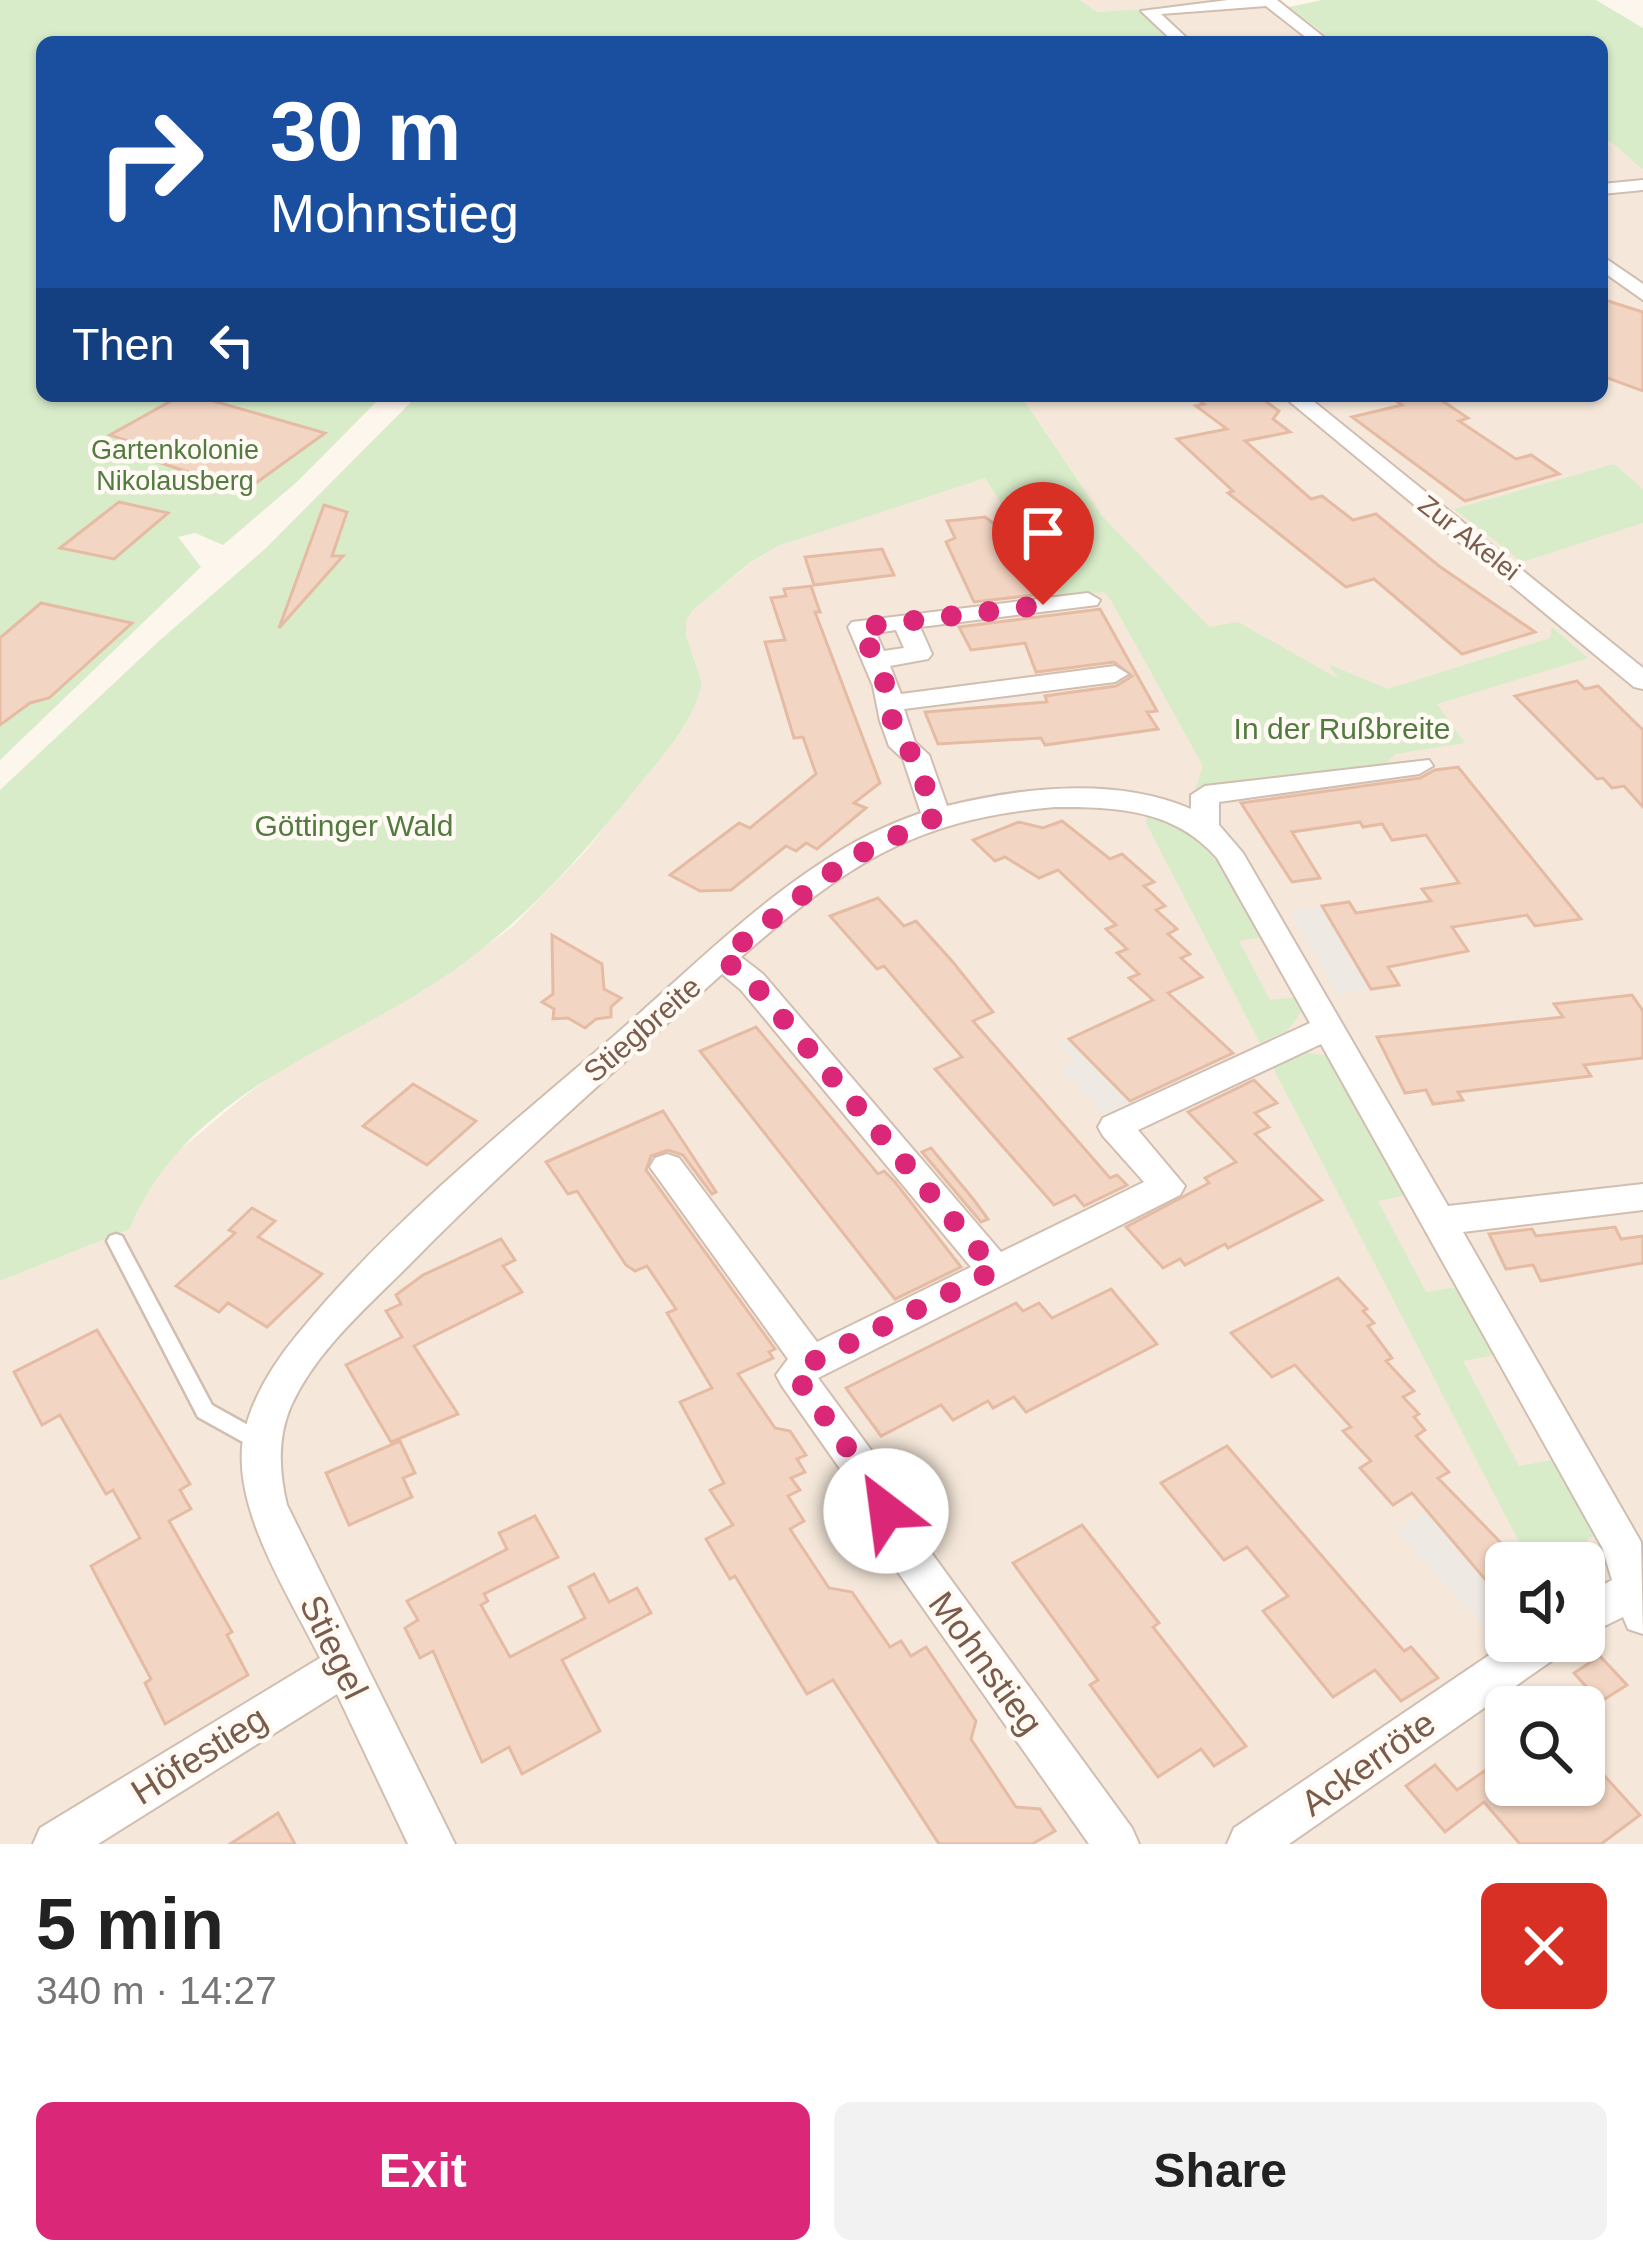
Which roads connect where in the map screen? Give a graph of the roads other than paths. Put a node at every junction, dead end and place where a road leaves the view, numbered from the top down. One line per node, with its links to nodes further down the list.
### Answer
1 (1269, 1): 2 (street); 3 (street)
2 (1176, 36)
3 (1314, 36)
4 (1643, 185): 5 (street)
5 (1608, 188)
6 (1608, 267): 7 (street)
7 (1643, 294)
8 (1301, 402): 11 (street, Zur Akelei)
9 (1088, 600): 12 (street)
10 (1115, 674): 12 (street)
11 (1643, 680)
12 (889, 703): 14 (street)
13 (1419, 766): 15 (street)
14 (936, 817): 15 (street, Stiegbreite); 16 (street, Stiegbreite)
15 (1204, 827): 17 (street)
16 (722, 958): 22 (street); 24 (street, Stiegbreite)
17 (1329, 1027): 20 (street); 22 (street)
18 (667, 1167): 23 (street, Mohnstieg)
19 (1643, 1197): 20 (street)
20 (1439, 1221): 25 (street)
21 (116, 1240): 24 (lane)
22 (995, 1270): 23 (street)
23 (812, 1362): 31 (street, Mohnstieg)
24 (261, 1442): 28 (street, Stiegel)
25 (1640, 1596): 26 (street)
26 (1605, 1609)
27 (1514, 1662): 32 (street, Ackerröte)
28 (343, 1667): 29 (street, Höfestieg); 30 (street, Stiegel)
29 (56, 1844)
30 (432, 1844)
31 (1116, 1844)
32 (1250, 1844)

